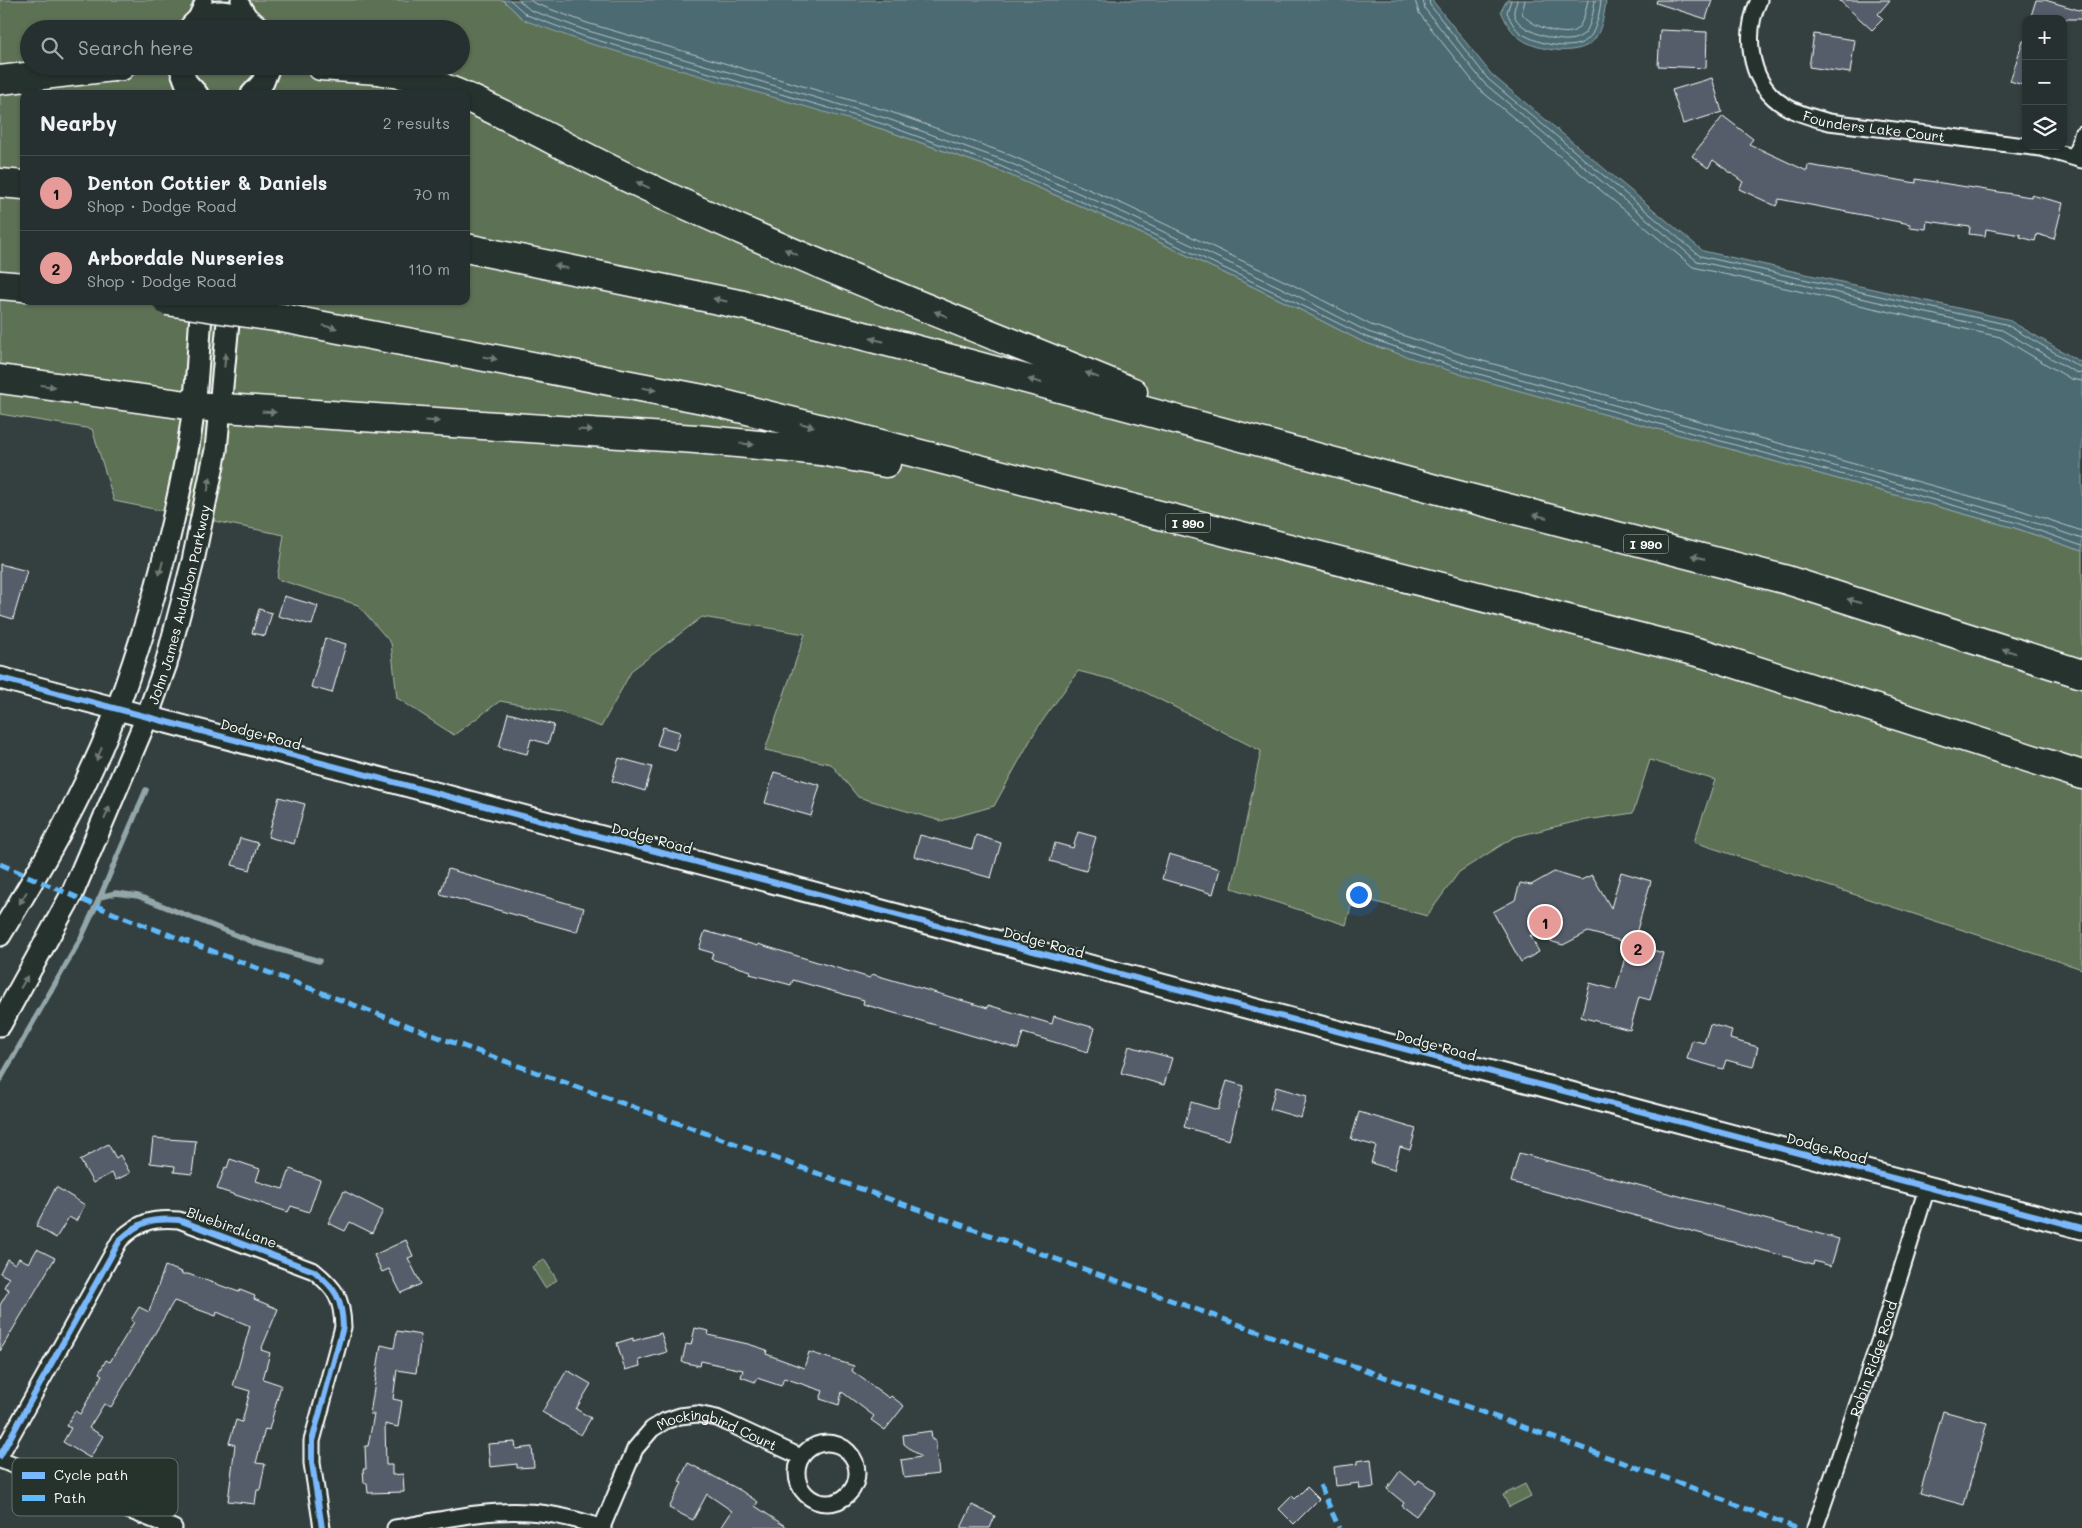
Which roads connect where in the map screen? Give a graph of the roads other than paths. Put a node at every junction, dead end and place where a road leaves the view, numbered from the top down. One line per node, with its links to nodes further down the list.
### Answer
1 (204, 0): 4 (street)
2 (239, 0): 7 (street)
3 (1759, 0): 16 (street, Founders Lake Court)
4 (194, 20)
5 (200, 20): 6 (street)
6 (248, 20)
7 (253, 20)
8 (43, 75): 11 (highway)
9 (266, 75): 12 (street)
10 (405, 75): 13 (highway)
11 (0, 80)
12 (256, 90)
13 (449, 90)
14 (470, 99): 28 (highway, one-way to 14)
15 (2082, 134): 16 (street)
16 (2078, 159)
17 (0, 183): 18 (highway)
18 (20, 186)
19 (470, 249): 28 (highway, I 990, one-way to 19)
20 (0, 285): 21 (highway)
21 (20, 287)
22 (194, 305): 29 (highway, I 990, one-way to 29, bridge)
23 (202, 305): 26 (street, John James Audubon Parkway)
24 (230, 305): 27 (street, John James Audubon Parkway, one-way to 24)
25 (0, 379): 26 (highway, one-way to 26)
26 (194, 406): 27 (highway); 32 (street, John James Audubon Parkway, one-way to 32)
27 (221, 408): 29 (highway, one-way to 29); 33 (street, John James Audubon Parkway, one-way to 27)
28 (1234, 433): 30 (highway, I 990, one-way to 28)
29 (1120, 505): 34 (highway, I 990)
30 (2082, 674)
31 (0, 678): 32 (street, Dodge Road)
32 (118, 709): 33 (street, Dodge Road); 35 (street, John James Audubon Parkway, one-way to 35)
33 (147, 717): 36 (street, John James Audubon Parkway, one-way to 33); 37 (street, Dodge Road)
34 (2082, 775)
35 (0, 935)
36 (0, 1025)
37 (1926, 1188): 38 (street, Dodge Road); 48 (street, Robin Ridge Road)
38 (2082, 1228)
39 (0, 1456): 45 (street, Bluebird Lane)
40 (801, 1457): 47 (street, Mockingbird Court)
41 (0, 1460): 42 (street)
42 (12, 1465)
43 (143, 1516): 44 (street)
44 (174, 1528)
45 (322, 1528)
46 (395, 1528): 47 (street)
47 (602, 1528)
48 (1815, 1528)

